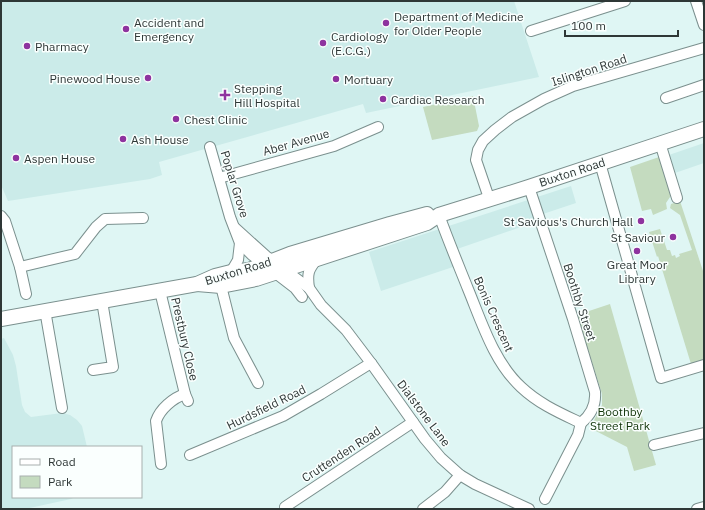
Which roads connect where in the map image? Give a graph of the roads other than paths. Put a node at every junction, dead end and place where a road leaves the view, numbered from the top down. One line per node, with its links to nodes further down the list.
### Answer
1 (625, 1): 4 (street)
2 (696, 1): 3 (street)
3 (704, 25)
4 (531, 31)
5 (704, 48): 15 (street, Islington Road)
6 (704, 85): 7 (street)
7 (666, 98)
8 (378, 127): 13 (street, Aber Avenue)
9 (704, 128): 10 (highway, Buxton Road)
10 (660, 143): 12 (highway, Buxton Road); 16 (street)
11 (210, 147): 13 (street, Poplar Grove)
12 (600, 163): 14 (highway, Buxton Road); 36 (street)
13 (219, 178): 20 (street, Poplar Grove)
14 (529, 187): 15 (highway, Buxton Road); 41 (street, Boothby Street)
15 (489, 198): 17 (highway, Buxton Road)
16 (677, 198)
17 (439, 215): 22 (highway, Buxton Road); 24 (highway, Buxton Road); 41 (street, Bonis Crescent)
18 (1, 216): 23 (street)
19 (143, 218): 23 (street)
20 (235, 228): 21 (street, Poplar Grove); 24 (street, Poplar Grove)
21 (240, 243): 24 (street); 25 (street, Poplar Grove)
22 (317, 259): 24 (highway, Buxton Road); 28 (street)
23 (20, 267): 30 (street)
24 (272, 269): 25 (highway, Buxton Road); 27 (highway, Buxton Road); 28 (street, Dialstone Lane); 32 (street, Dialstone Lane)
25 (231, 272): 26 (highway, Buxton Road)
26 (197, 284): 27 (highway, Buxton Road); 29 (highway, Buxton Road)
27 (221, 286): 38 (street)
28 (309, 288): 32 (street, Dialstone Lane)
29 (160, 290): 31 (highway, Buxton Road); 45 (street, Prestbury Close)
30 (26, 294)
31 (102, 300): 33 (highway, Buxton Road); 37 (street)
32 (321, 305): 35 (street, Dialstone Lane)
33 (44, 310): 34 (highway, Buxton Road); 39 (street)
34 (4, 321)
35 (371, 363): 40 (street, Dialstone Lane); 44 (street, Hurdsfield Road)
36 (704, 365)
37 (93, 370)
38 (258, 383)
39 (62, 408)
40 (413, 422): 46 (street, Dialstone Lane); 49 (street, Cruttenden Road)
41 (581, 424): 47 (street)
42 (704, 433): 43 (street)
43 (654, 445)
44 (190, 455)
45 (161, 464)
46 (460, 475): 50 (street); 51 (street, Dialstone Lane)
47 (545, 499)
48 (704, 507): 52 (street)
49 (286, 509)
50 (423, 509)
51 (529, 509)
52 (697, 509)

